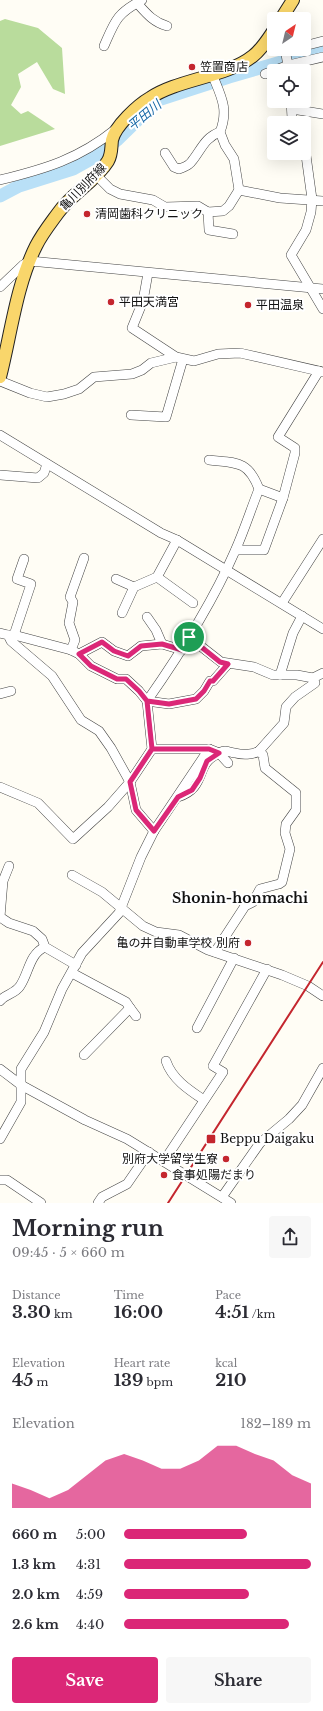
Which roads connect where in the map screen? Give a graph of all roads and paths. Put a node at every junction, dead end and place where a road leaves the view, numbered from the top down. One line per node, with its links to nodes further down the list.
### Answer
1 (293, 0): 3 (main road)
2 (139, 1): 4 (street); 8 (street)
3 (285, 12)
4 (167, 26)
5 (267, 40): 11 (main road, 亀川別府線)
6 (323, 41): 7 (street)
7 (311, 44)
8 (104, 46)
9 (323, 57): 10 (street)
10 (301, 64)
11 (214, 80): 14 (main road, 亀川別府線); 15 (street)
12 (302, 108): 13 (street)
13 (323, 114)
14 (118, 128): 18 (main road, 亀川別府線); 19 (street)
15 (220, 132): 16 (street); 20 (street)
16 (164, 152)
17 (307, 160): 21 (street)
18 (96, 175): 23 (street); 25 (main road, 亀川別府線)
19 (0, 180)
20 (239, 190): 21 (street); 23 (street)
21 (312, 199): 22 (street); 28 (street)
22 (323, 201)
23 (208, 212): 24 (street)
24 (233, 234)
25 (30, 261): 26 (street); 27 (street); 33 (main road, 亀川別府線)
26 (148, 273): 28 (street); 31 (street)
27 (0, 287)
28 (311, 288): 29 (street); 30 (street)
29 (323, 289)
30 (323, 309)
31 (180, 358): 32 (street); 34 (street); 35 (street)
32 (321, 371): 41 (street)
33 (0, 377)
34 (0, 381)
35 (131, 415)
36 (0, 436): 38 (street)
37 (209, 460): 40 (street)
38 (47, 464): 39 (street); 43 (street)
39 (0, 475)
40 (259, 489): 41 (street); 44 (street)
41 (283, 498): 44 (street)
42 (323, 539): 52 (street)
43 (177, 540): 47 (street); 48 (street)
44 (236, 550): 47 (street)
45 (84, 558): 61 (street)
46 (24, 559): 57 (street)
47 (226, 571): 52 (street); 58 (street)
48 (157, 577): 50 (street); 51 (street)
49 (116, 579): 50 (street)
50 (134, 586): 53 (street)
51 (193, 603)
52 (282, 603): 54 (street)
53 (122, 613)
54 (302, 616): 56 (street); 64 (street)
55 (147, 617): 59 (street)
56 (323, 629)
57 (7, 634): 61 (street); 74 (street)
58 (189, 637): 60 (street); 62 (street)
59 (162, 644): 60 (street); 61 (street)
60 (182, 650): 68 (street)
61 (75, 652): 68 (street)
62 (228, 664): 64 (street); 68 (street)
63 (323, 673): 65 (street)
64 (280, 674): 65 (street)
65 (317, 683): 71 (street)
66 (11, 691): 67 (street)
67 (0, 694)
68 (147, 701): 69 (street)
69 (152, 749): 70 (street); 74 (street)
70 (209, 749): 72 (street); 76 (street)
71 (259, 751): 72 (street); 82 (street)
72 (219, 753): 73 (street); 76 (street)
73 (228, 763)
74 (130, 782): 75 (street); 77 (street)
75 (0, 787)
76 (178, 797): 77 (street)
77 (154, 831): 80 (street)
78 (9, 866): 81 (street)
79 (72, 875): 80 (street)
80 (122, 909): 82 (street); 84 (street)
81 (45, 947): 84 (street); 86 (street)
82 (215, 952): 83 (street)
83 (234, 958): 85 (street); 91 (street)
84 (74, 969): 89 (street); 96 (street)
85 (267, 969): 87 (street); 97 (street)
86 (4, 994): 88 (street)
87 (323, 996)
88 (0, 1001)
89 (130, 1008): 90 (street); 92 (street)
90 (136, 1016)
91 (198, 1028)
92 (84, 1055)
93 (166, 1061): 97 (street)
94 (323, 1068): 102 (street)
95 (0, 1069): 96 (street)
96 (21, 1085): 98 (street); 99 (street)
97 (204, 1100): 100 (street)
98 (0, 1139)
99 (149, 1152): 100 (street); 104 (street)
100 (164, 1161): 102 (street)
101 (0, 1180): 103 (street)
102 (222, 1197): 105 (street)
103 (41, 1203)
104 (98, 1203)
105 (231, 1203)

